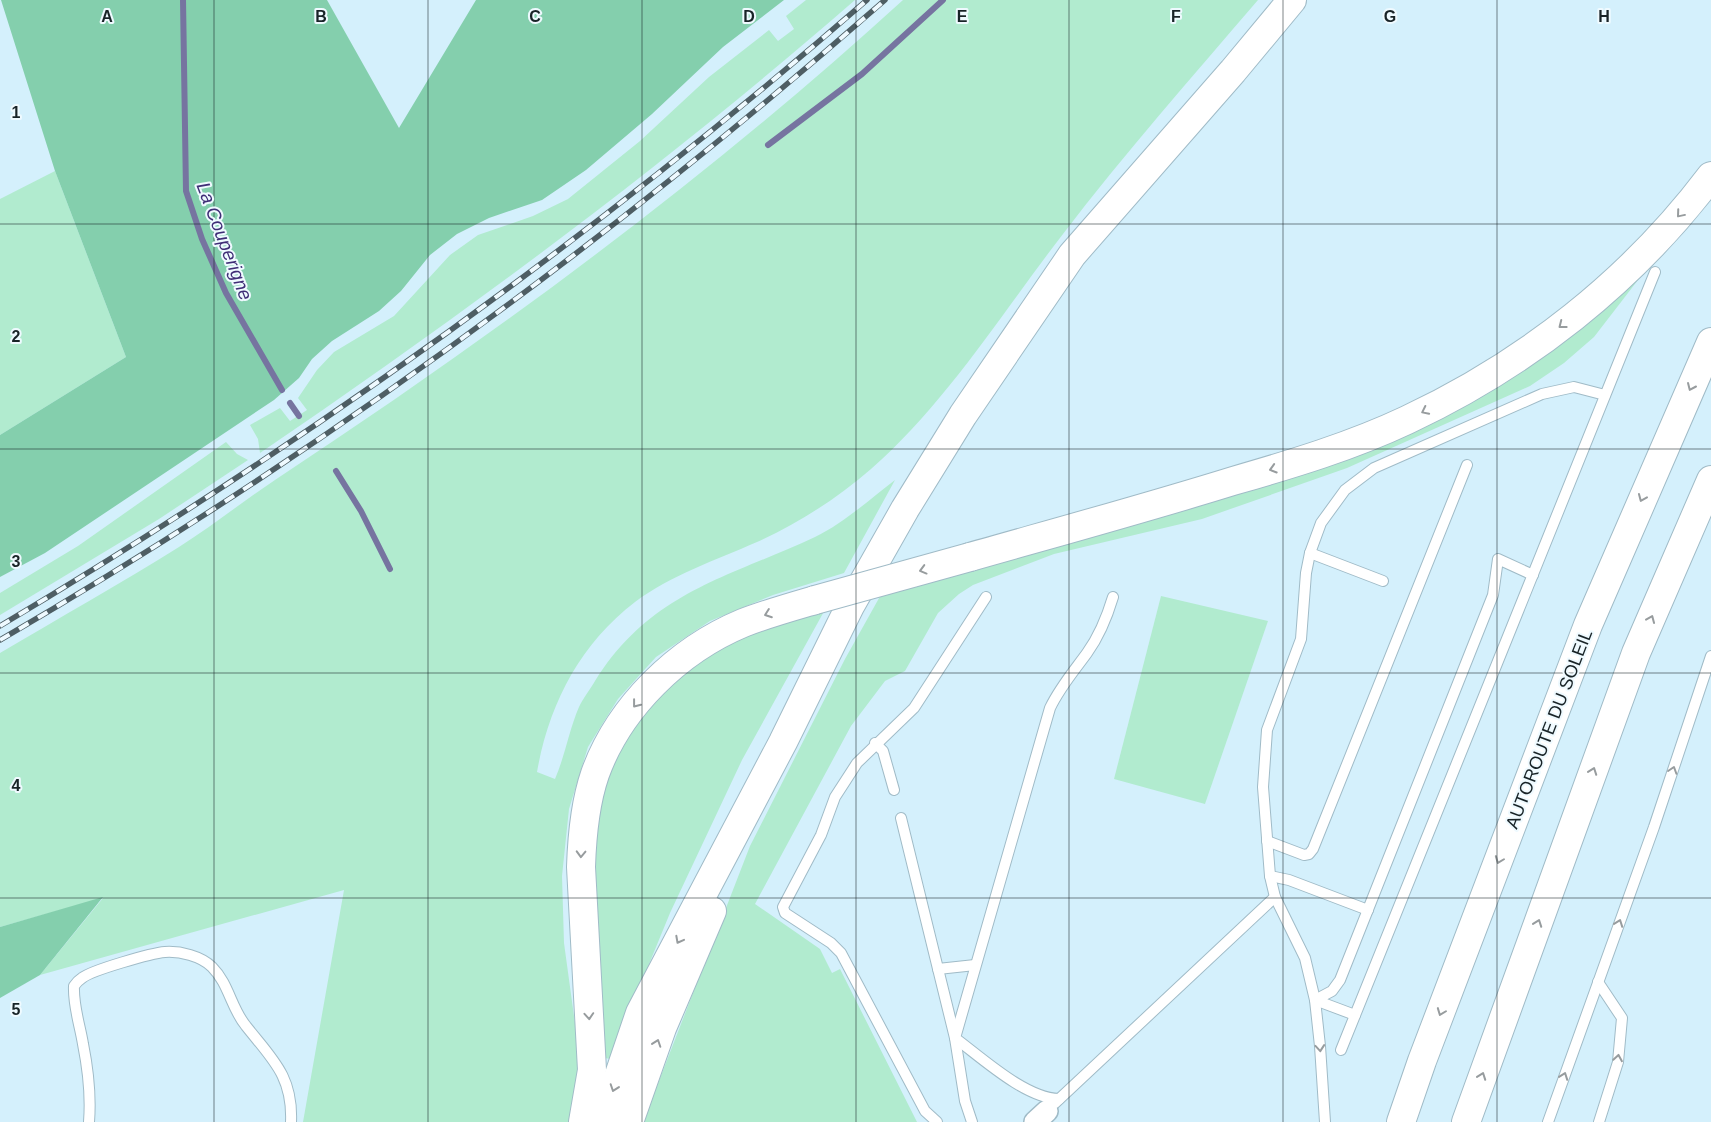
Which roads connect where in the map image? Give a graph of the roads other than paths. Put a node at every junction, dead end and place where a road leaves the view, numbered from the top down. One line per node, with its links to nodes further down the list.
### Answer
1 (1292, 0): 14 (main road)
2 (1711, 176): 32 (main road, one-way to 32, bridge)
3 (1654, 272): 5 (lane)
4 (1711, 342): 38 (main road, AUTOROUTE DU SOLEIL, one-way to 38)
5 (1605, 395): 8 (lane); 9 (lane)
6 (1467, 464): 18 (lane)
7 (1711, 480): 39 (main road, one-way to 7)
8 (1310, 553): 10 (lane); 18 (lane)
9 (1533, 575): 21 (lane); 26 (lane)
10 (1383, 581)
11 (986, 596): 15 (lane)
12 (1113, 597): 22 (lane)
13 (1711, 656): 24 (lane, one-way to 13)
14 (783, 742): 33 (main road, one-way to 33); 34 (main road, one-way to 14)
15 (876, 743): 16 (lane); 35 (lane)
16 (894, 790)
17 (901, 818): 23 (lane)
18 (1267, 841): 19 (lane)
19 (1270, 876): 20 (lane); 21 (lane)
20 (1275, 897): 25 (lane); 29 (lane)
21 (1368, 910): 25 (lane)
22 (975, 965): 23 (lane); 27 (lane)
23 (938, 969): 27 (lane)
24 (1598, 982): 40 (lane, one-way to 24); 41 (lane, one-way to 24)
25 (1314, 1000): 26 (lane); 37 (lane, one-way to 37)
26 (1355, 1015): 28 (lane)
27 (955, 1038): 29 (lane); 36 (lane)
28 (1341, 1050)
29 (1047, 1111)
30 (89, 1122): 31 (lane)
31 (291, 1122)
32 (583, 1122)
33 (603, 1122)
34 (629, 1122)
35 (937, 1122)
36 (972, 1122)
37 (1326, 1122)
38 (1402, 1122)
39 (1466, 1122)
40 (1548, 1122)
41 (1599, 1122)

